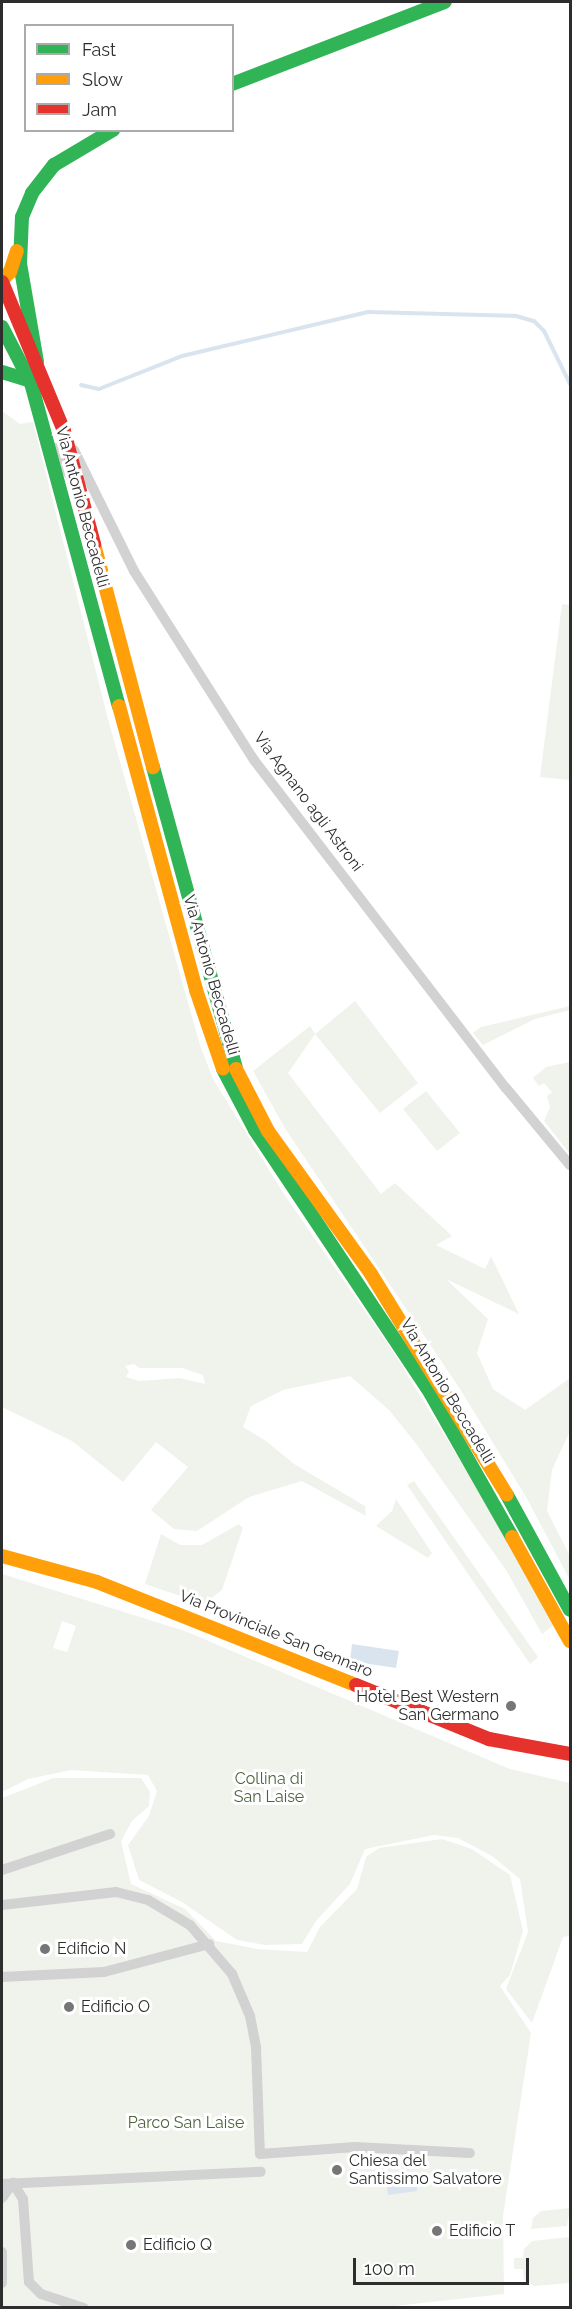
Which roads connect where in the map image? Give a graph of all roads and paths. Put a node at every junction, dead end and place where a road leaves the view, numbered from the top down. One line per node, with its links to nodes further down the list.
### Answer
1 (445, 2): 2 (main road)
2 (234, 83)
3 (109, 132): 4 (main road)
4 (19, 244): 5 (main road); 9 (main road)
5 (2, 281): 9 (main road)
6 (2, 327): 7 (main road)
7 (13, 346): 8 (main road); 9 (main road)
8 (2, 370): 9 (main road)
9 (38, 374): 10 (main road, Via Antonio Beccadelli); 11 (main road, Via Antonio Beccadelli)
10 (43, 427): 12 (street); 17 (main road, Via Antonio Beccadelli)
11 (64, 431): 12 (main road, Via Antonio Beccadelli); 13 (street, Via Agnano agli Astroni)
12 (78, 486): 13 (street); 16 (main road, Via Antonio Beccadelli)
13 (106, 518): 14 (street, Via Agnano agli Astroni)
14 (570, 1165)
15 (2, 1556): 18 (main road, Via Provinciale San Gennaro)
16 (570, 1610)
17 (570, 1641)
18 (570, 1754)
19 (110, 1834): 20 (street)
20 (2, 1870)
21 (2, 1905): 22 (street)
22 (209, 1944): 23 (street); 24 (street)
23 (2, 1977)
24 (470, 2153)
25 (261, 2172): 26 (street)
26 (7, 2184): 27 (street); 30 (street)
27 (2, 2198)
28 (2, 2253): 29 (street)
29 (2, 2283)
30 (84, 2307)

